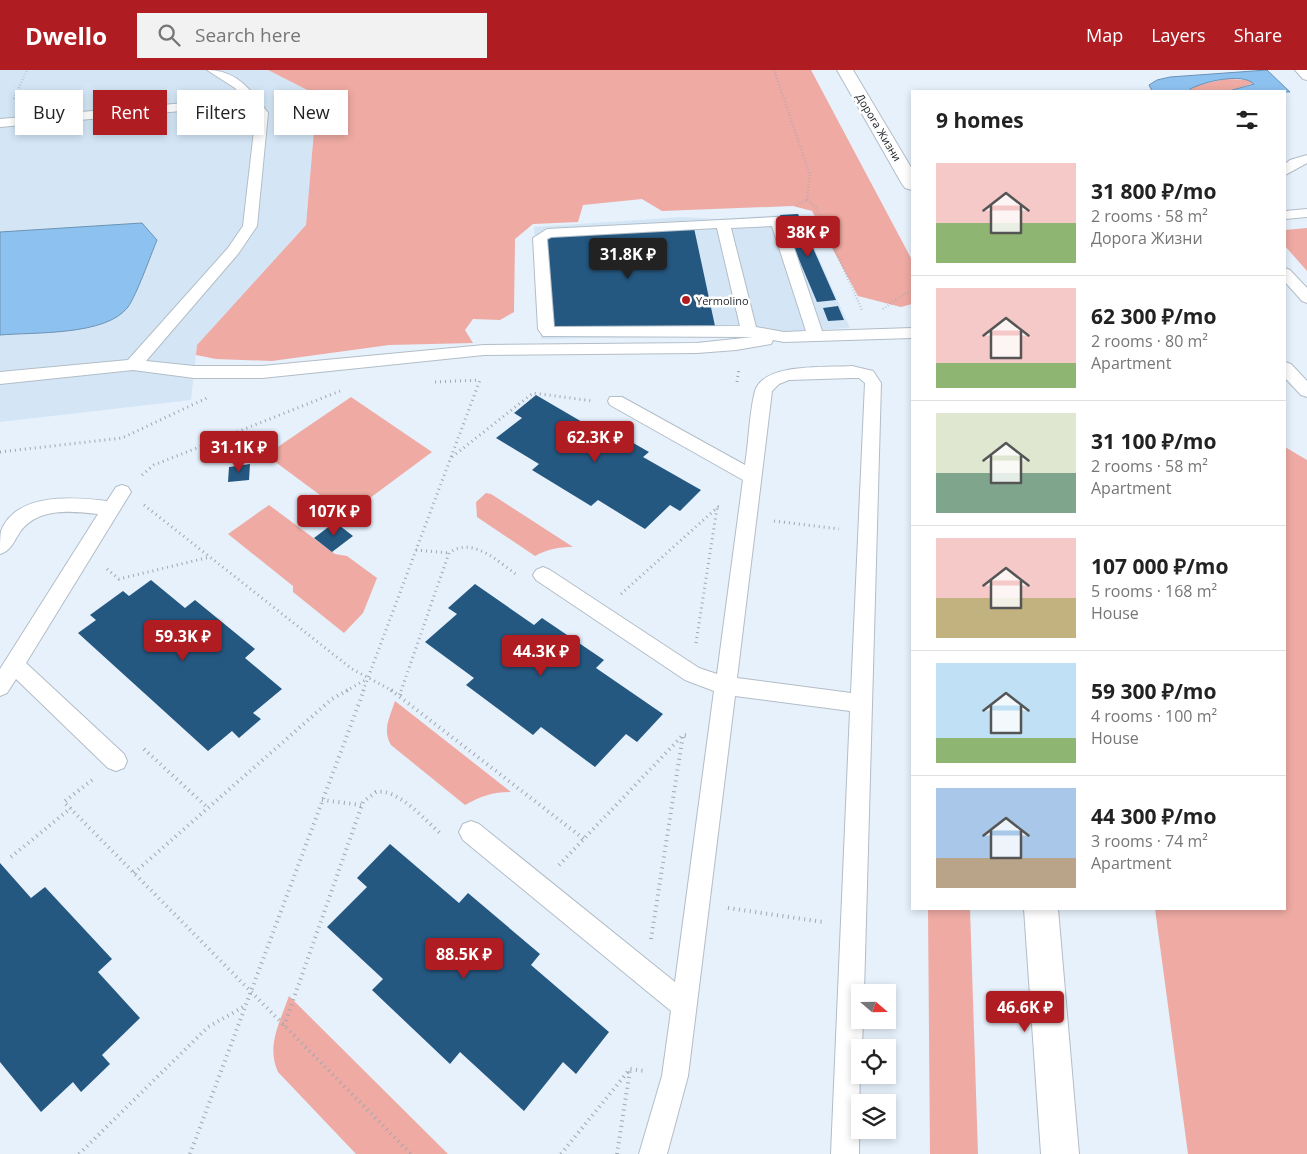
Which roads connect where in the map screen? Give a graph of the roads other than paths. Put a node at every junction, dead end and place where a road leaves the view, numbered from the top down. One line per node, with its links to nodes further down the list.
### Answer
1 (213, 70): 5 (lane)
2 (845, 70): 11 (main road, Дорога Жизни)
3 (1300, 70): 4 (lane)
4 (1307, 76)
5 (244, 90)
6 (177, 107): 7 (lane)
7 (0, 122)
8 (260, 135): 21 (lane)
9 (1307, 159): 10 (lane)
10 (1286, 170)
11 (911, 182)
12 (1307, 213): 13 (lane)
13 (1286, 215)
14 (722, 223): 17 (lane); 17 (lane); 19 (lane)
15 (1286, 274): 16 (lane)
16 (1307, 298)
17 (749, 331): 20 (lane)
18 (911, 333): 19 (lane)
19 (816, 336): 20 (lane)
20 (784, 337): 21 (lane)
21 (133, 365): 23 (lane)
22 (1286, 369): 24 (lane)
23 (0, 378)
24 (1307, 391)
25 (608, 403): 26 (lane)
26 (753, 477): 30 (lane); 32 (lane)
27 (0, 547): 29 (lane)
28 (533, 578): 30 (lane)
29 (14, 664): 31 (lane); 33 (lane)
30 (726, 686): 32 (lane); 36 (lane)
31 (0, 687)
32 (861, 703): 38 (lane)
33 (116, 761)
34 (470, 832): 36 (lane)
35 (1041, 910): 39 (main road)
36 (684, 1006): 37 (lane)
37 (653, 1154)
38 (845, 1154)
39 (1060, 1154)

